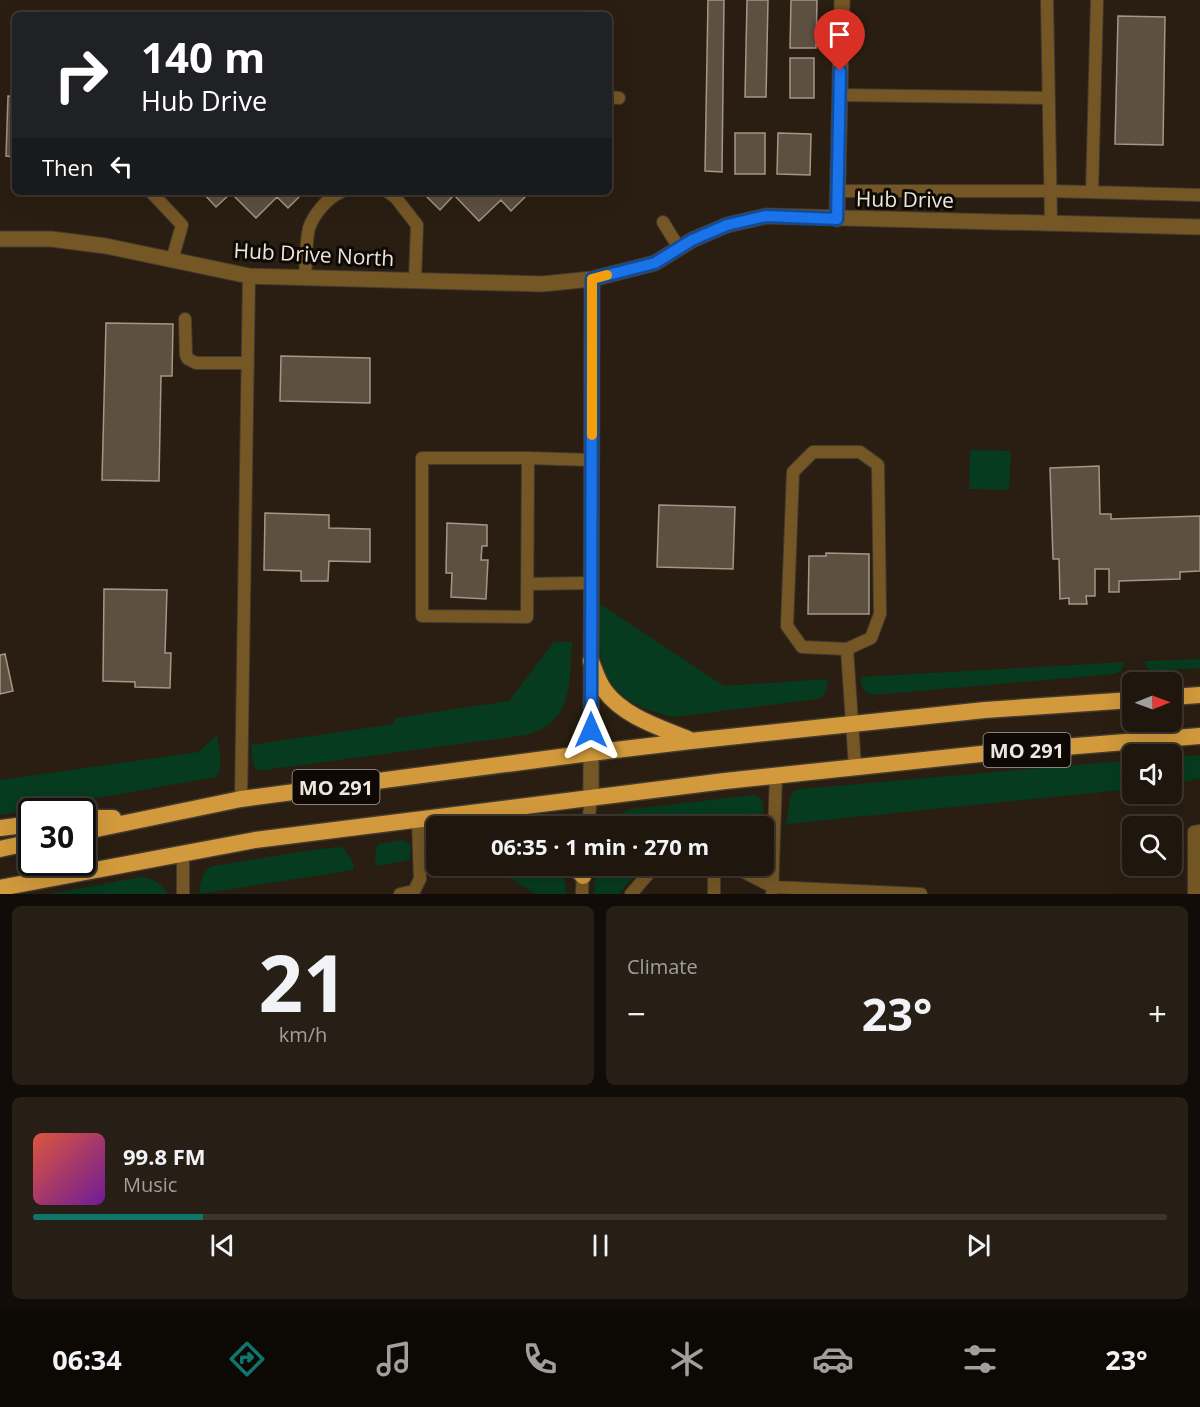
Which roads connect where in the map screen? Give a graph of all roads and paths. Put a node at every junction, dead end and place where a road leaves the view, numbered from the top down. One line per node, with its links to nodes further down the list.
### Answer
1 (842, 0): 4 (street)
2 (1047, 0): 5 (lane)
3 (1097, 0): 8 (lane)
4 (840, 95): 5 (lane); 6 (street)
5 (1049, 98): 7 (lane)
6 (837, 191): 7 (lane); 13 (street)
7 (1051, 191): 8 (lane); 15 (lane)
8 (1092, 192): 12 (lane)
9 (154, 195): 19 (lane)
10 (334, 195): 21 (lane)
11 (392, 195): 23 (lane)
12 (1200, 195)
13 (837, 219): 15 (street, Hub Drive); 18 (street, Hub Drive)
14 (663, 222): 18 (lane)
15 (1051, 224): 16 (street, Hub Drive)
16 (1200, 227)
17 (0, 238): 19 (street, Hub Drive North)
18 (680, 248): 22 (street, Hub Drive)
19 (172, 260): 20 (street, Hub Drive North)
20 (249, 276): 21 (street, Hub Drive North); 25 (lane)
21 (305, 277): 23 (street, Hub Drive North)
22 (592, 279): 23 (street, Hub Drive North); 27 (street)
23 (415, 280)
24 (185, 319): 25 (lane)
25 (248, 363): 42 (lane)
26 (528, 458): 27 (lane); 29 (lane); 29 (lane)
27 (591, 460): 28 (street)
28 (591, 583): 29 (lane); 31 (street)
29 (528, 584)
30 (847, 648): 30 (lane); 35 (lane)
31 (591, 661): 37 (highway); 38 (street)
32 (1200, 695): 33 (highway)
33 (1182, 696)
34 (1122, 701): 35 (highway, MO 291)
35 (852, 725): 37 (highway, MO 291); 39 (lane)
36 (1200, 736): 39 (highway, MO 291)
37 (691, 741): 38 (highway, MO 291)
38 (591, 753): 41 (street); 42 (highway, MO 291)
39 (855, 767): 40 (highway, MO 291)
40 (776, 776): 41 (highway, MO 291); 61 (lane)
41 (591, 798): 43 (highway, MO 291); 45 (lane)
42 (241, 799): 47 (highway, MO 291)
43 (487, 811): 44 (highway); 48 (highway, MO 291)
44 (512, 816)
45 (589, 816)
46 (96, 818): 47 (highway)
47 (144, 819): 51 (highway, MO 291)
48 (418, 820): 55 (highway, MO 291); 63 (lane)
49 (18, 826): 50 (highway)
50 (0, 828)
51 (96, 828)
52 (1200, 831): 68 (lane)
53 (18, 845): 54 (highway)
54 (0, 849)
55 (183, 854): 60 (highway, MO 291); 62 (lane)
56 (581, 876): 64 (lane)
57 (646, 876): 65 (lane)
58 (714, 876): 66 (lane)
59 (748, 876): 61 (lane)
60 (0, 888)
61 (772, 891): 67 (lane)
62 (183, 894)
63 (400, 894)
64 (582, 894)
65 (631, 894)
66 (714, 894)
67 (921, 894)
68 (1194, 894)

